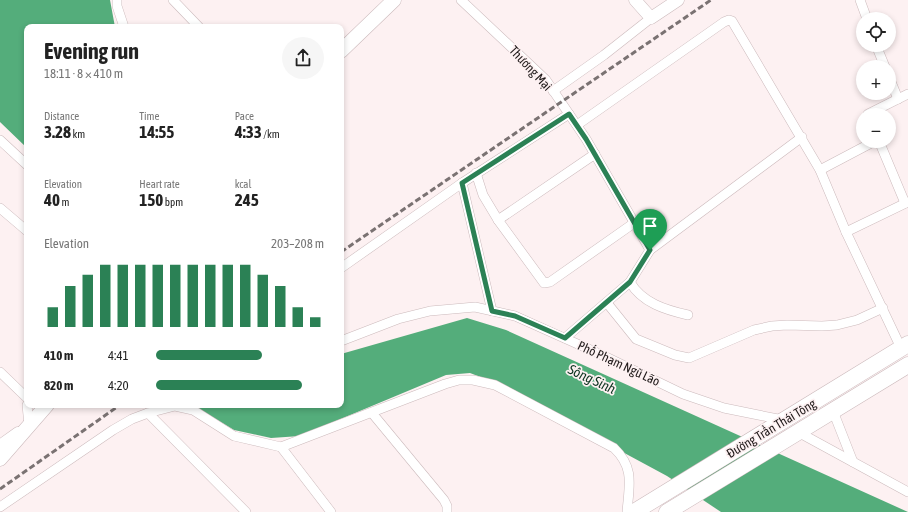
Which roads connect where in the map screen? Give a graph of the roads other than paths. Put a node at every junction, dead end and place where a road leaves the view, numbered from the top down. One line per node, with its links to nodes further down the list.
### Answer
1 (173, 0): 11 (street)
2 (394, 0): 12 (main road)
3 (461, 0): 13 (street, Thương Mại)
4 (635, 0): 9 (street)
5 (678, 0): 9 (street)
6 (860, 0): 8 (street)
7 (119, 2): 10 (street)
8 (864, 12)
9 (651, 18): 13 (street)
10 (123, 24)
11 (196, 24)
12 (344, 48)
13 (553, 91): 18 (street, Thương Mại)
14 (896, 94): 16 (street)
15 (908, 94): 16 (street)
16 (898, 99): 17 (street)
17 (880, 108)
18 (569, 114): 19 (street, Thương Mại); 27 (street)
19 (577, 125): 20 (street); 24 (street, Thương Mại)
20 (802, 137): 26 (street); 35 (street)
21 (0, 140): 25 (street)
22 (862, 148): 26 (street)
23 (882, 148): 29 (street)
24 (595, 154): 31 (street); 32 (street, Thương Mại)
25 (24, 162)
26 (820, 170): 34 (street)
27 (476, 173): 28 (street); 31 (street)
28 (462, 183): 36 (street); 40 (street)
29 (906, 203): 34 (street)
30 (0, 208): 33 (street)
31 (498, 220): 32 (street)
32 (634, 223): 35 (street, Thương Mại)
33 (24, 228)
34 (846, 232): 39 (street)
35 (650, 250): 37 (street)
36 (344, 266)
37 (630, 282): 38 (street); 41 (street)
38 (607, 303): 39 (street); 43 (street)
39 (883, 308): 44 (street)
40 (492, 311): 42 (street, Phố Phạm Ngũ Lão); 43 (street, Phố Phạm Ngũ Lão)
41 (688, 315)
42 (344, 337)
43 (565, 338): 55 (street, Phố Phạm Ngũ Lão)
44 (905, 346): 55 (highway, Đường Trần Thái Tông)
45 (908, 364): 52 (highway, Đường Trần Thái Tông)
46 (0, 372): 47 (street)
47 (24, 395)
48 (27, 408): 56 (street)
49 (43, 408): 56 (main road)
50 (167, 408): 53 (street)
51 (187, 408): 59 (street)
52 (833, 411): 57 (highway, Đường Trần Thái Tông); 61 (street)
53 (148, 413): 63 (street); 65 (street)
54 (372, 413): 59 (street); 67 (street); 68 (street)
55 (779, 423): 69 (highway, Đường Trần Thái Tông)
56 (29, 425): 58 (street); 60 (main road)
57 (796, 434): 61 (street); 64 (highway, Đường Trần Thái Tông)
58 (0, 446)
59 (281, 447): 66 (street)
60 (0, 460)
61 (853, 462): 62 (street)
62 (908, 492)
63 (0, 507)
64 (671, 509)
65 (246, 512)
66 (331, 512)
67 (447, 512)
68 (627, 512)
69 (634, 512)

